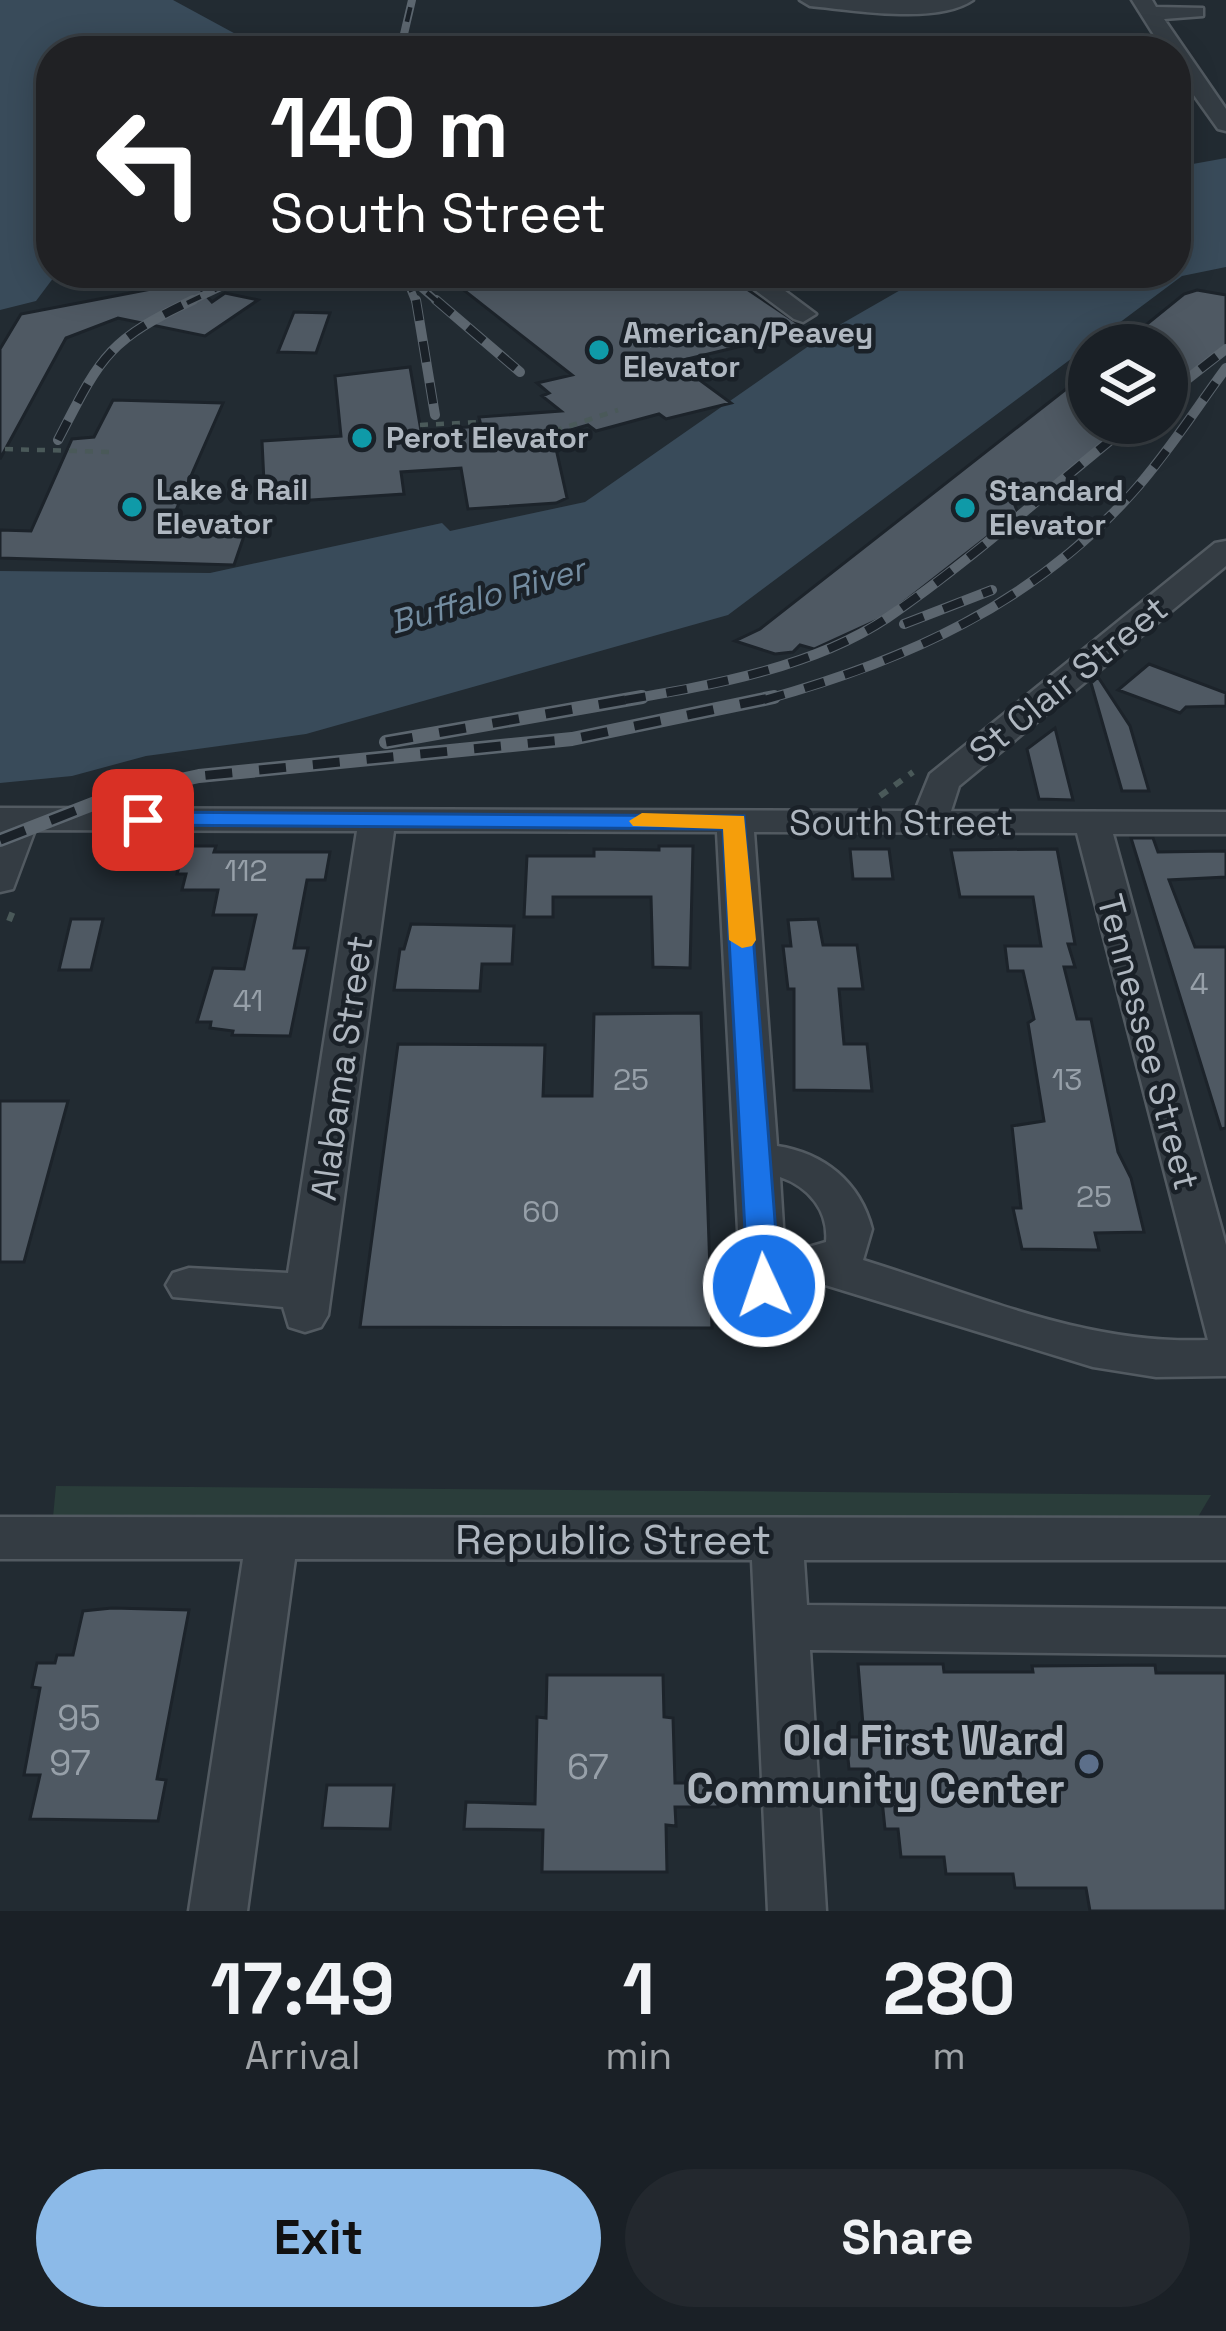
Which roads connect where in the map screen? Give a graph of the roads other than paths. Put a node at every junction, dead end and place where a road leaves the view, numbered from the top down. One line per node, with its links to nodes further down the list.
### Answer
1 (810, 0): 2 (street)
2 (963, 0)
3 (1146, 6): 4 (street); 5 (street)
4 (1196, 12)
5 (1164, 36)
6 (1191, 66): 8 (street)
7 (1191, 77): 9 (street)
8 (1226, 80)
9 (1226, 124)
10 (766, 288): 11 (street)
11 (803, 314)
12 (1226, 550): 16 (street, St Clair Street)
13 (10, 819): 14 (street, South Street); 19 (street)
14 (376, 820): 15 (street, South Street); 22 (street, Alabama Street)
15 (735, 821): 16 (street, South Street); 20 (street)
16 (929, 822): 17 (street, South Street)
17 (1092, 823): 18 (street, South Street); 23 (street, Tennessee Street)
18 (1226, 823)
19 (8, 891)
20 (756, 1160): 21 (street); 21 (street)
21 (817, 1263): 24 (street)
22 (189, 1285)
23 (1226, 1330)
24 (1226, 1358)
25 (0, 1538): 26 (street, Republic Street)
26 (272, 1539): 27 (street, Republic Street); 31 (street)
27 (777, 1539): 28 (street, Republic Street); 29 (street)
28 (1226, 1539)
29 (781, 1627): 30 (street); 32 (street)
30 (1226, 1632)
31 (218, 1911)
32 (797, 1911)

